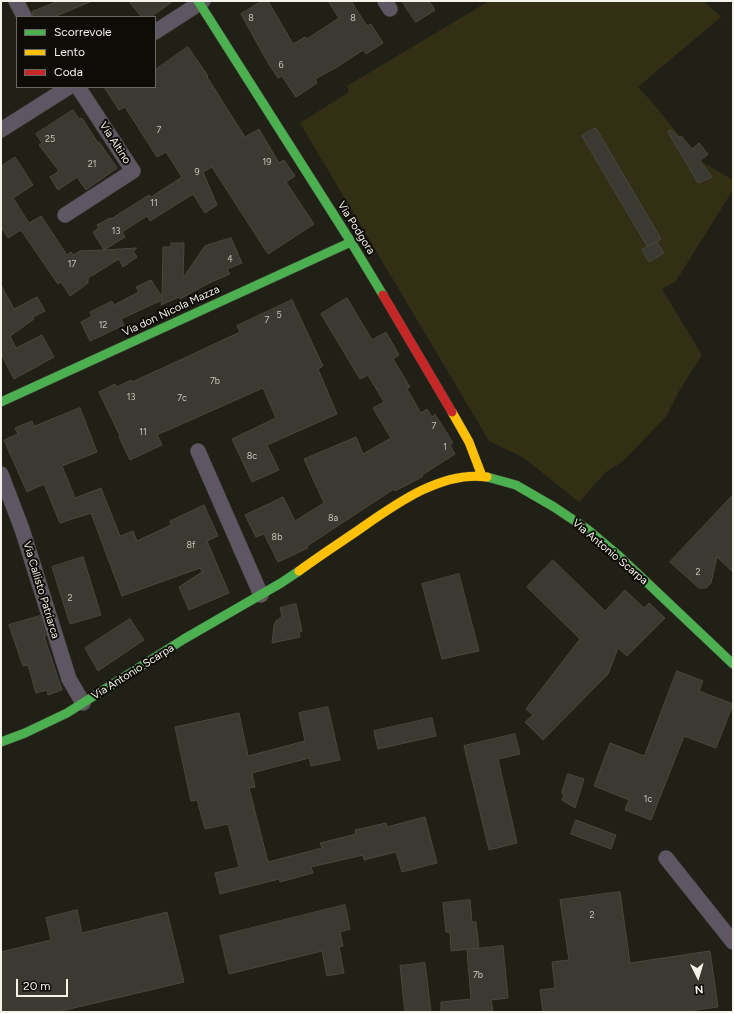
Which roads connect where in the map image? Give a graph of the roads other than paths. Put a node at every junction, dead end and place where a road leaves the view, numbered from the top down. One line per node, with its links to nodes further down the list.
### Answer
1 (16, 1): 3 (street)
2 (200, 2): 4 (street); 9 (street, Via Podgora)
3 (24, 16)
4 (156, 31)
5 (67, 88): 7 (street)
6 (79, 88): 8 (street, Via Altino)
7 (1, 130)
8 (65, 215)
9 (351, 242): 10 (street, Via don Nicola Mazza); 13 (street, Via Podgora)
10 (1, 402)
11 (198, 451): 14 (street)
12 (1, 474): 16 (street, Via Callisto Patriarca)
13 (482, 476): 14 (street, Via Antonio Scarpa); 15 (street, Via Antonio Scarpa)
14 (261, 595): 16 (street, Via Antonio Scarpa)
15 (733, 664)
16 (83, 703): 17 (street, Via Antonio Scarpa)
17 (1, 742)
18 (666, 858): 19 (street)
19 (733, 942)

